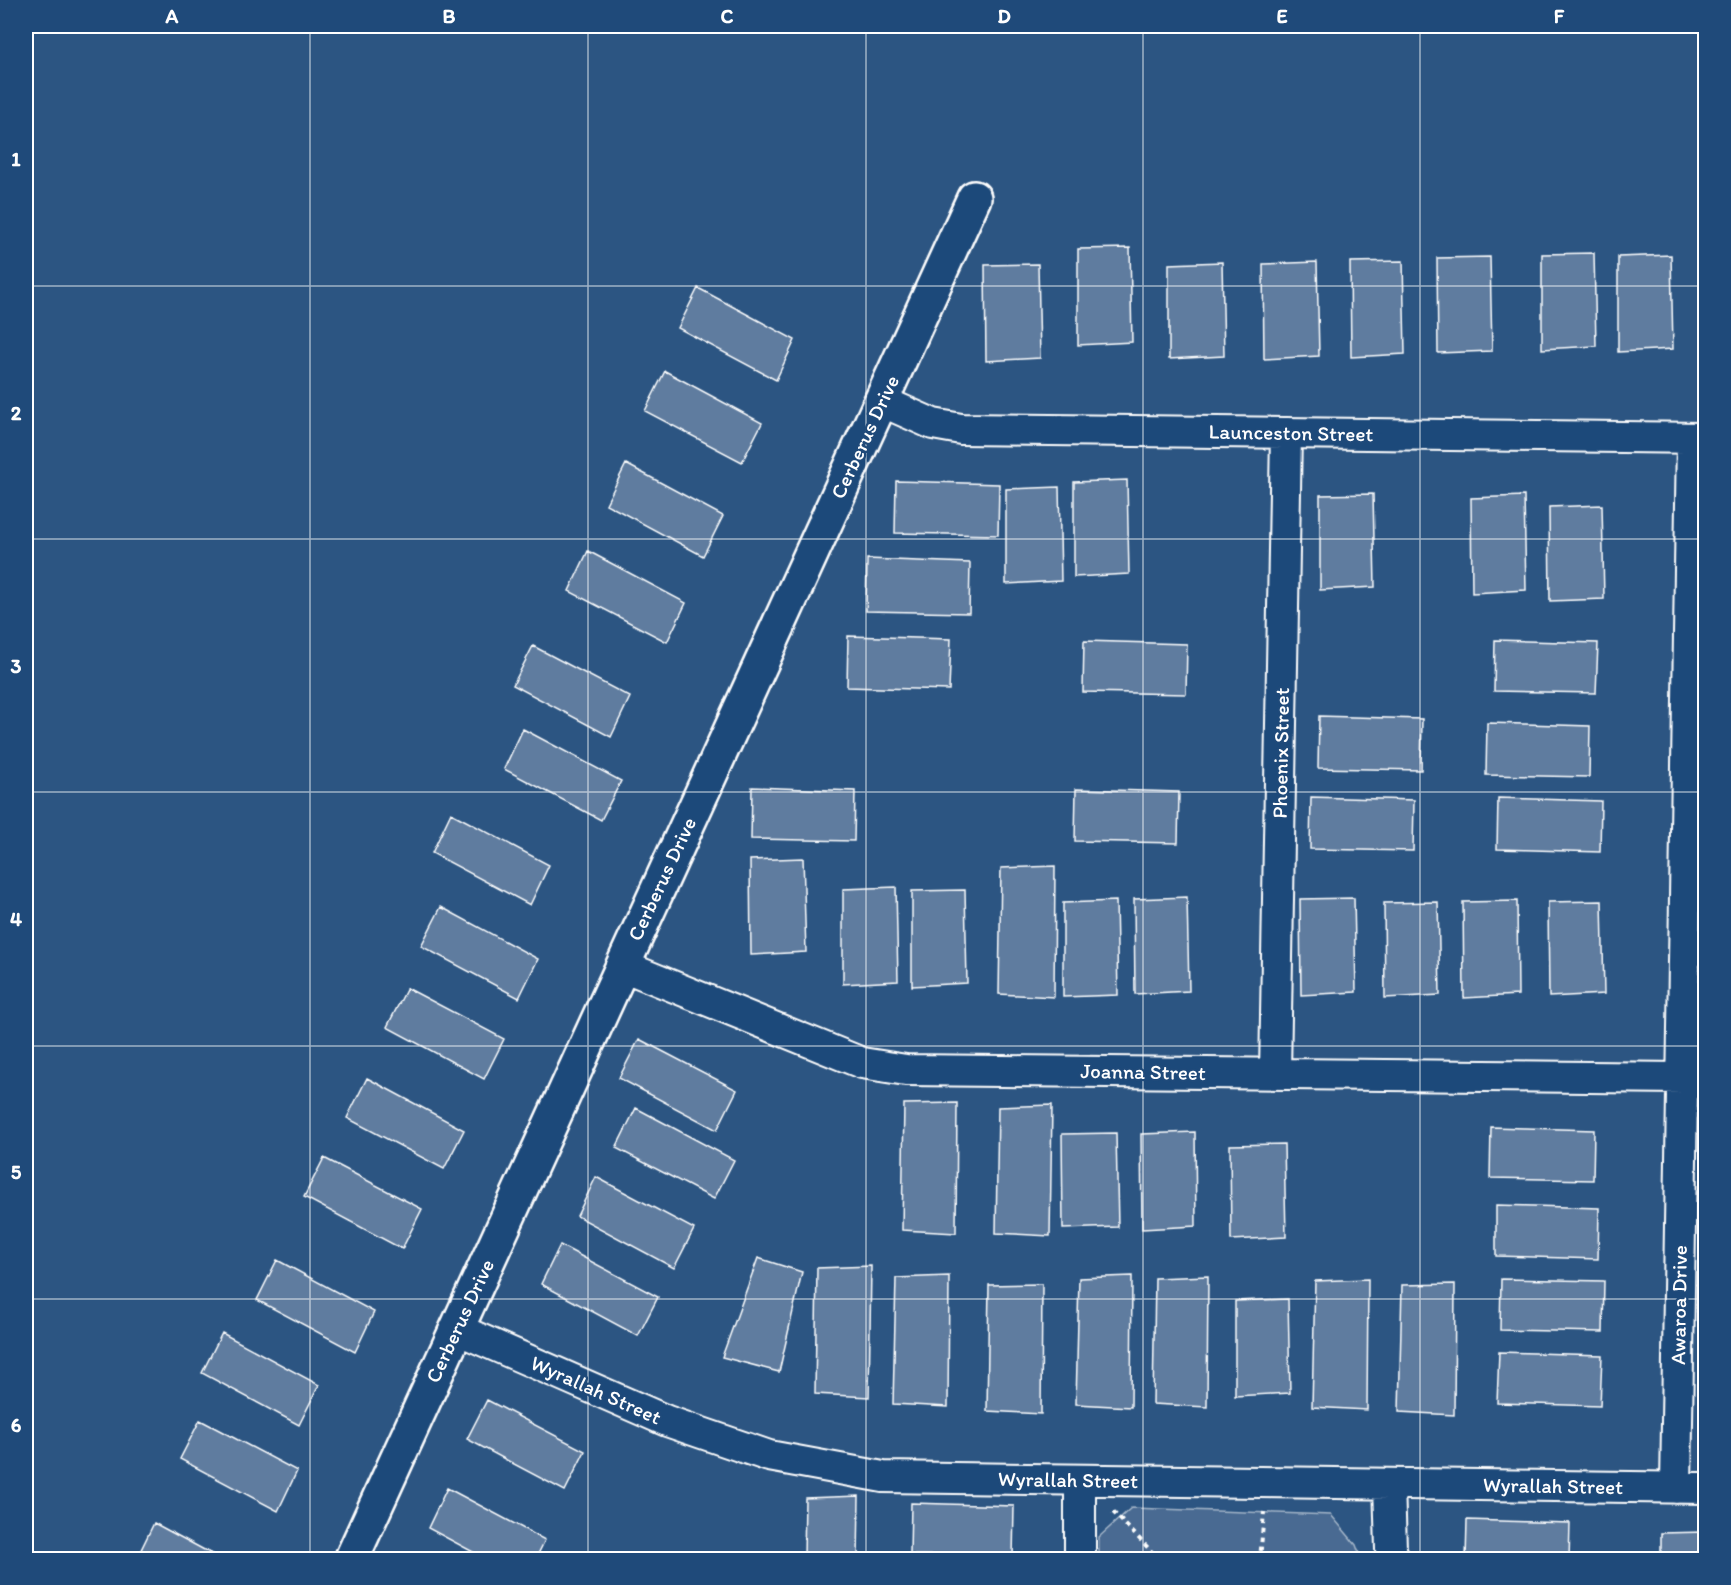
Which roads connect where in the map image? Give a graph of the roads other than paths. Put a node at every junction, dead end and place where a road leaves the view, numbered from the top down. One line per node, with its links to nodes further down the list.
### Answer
1 (974, 198): 2 (street, Cerberus Drive)
2 (881, 402): 3 (street, Launceston Street); 5 (street, Cerberus Drive)
3 (1286, 433): 4 (street, Launceston Street); 6 (street, Phoenix Street)
4 (1699, 438): 7 (street, Awaroa Drive)
5 (622, 966): 6 (street, Joanna Street); 8 (street, Cerberus Drive)
6 (1275, 1074): 7 (street, Joanna Street)
7 (1683, 1078): 11 (street, Awaroa Drive)
8 (457, 1329): 9 (street, Wyrallah Street); 13 (street, Cerberus Drive)
9 (1080, 1480): 10 (street, Wyrallah Street); 14 (street)
10 (1389, 1484): 11 (street, Wyrallah Street); 15 (street)
11 (1676, 1488): 12 (street, Wyrallah Street)
12 (1706, 1488)
13 (351, 1560)
14 (1080, 1560)
15 (1394, 1560)

